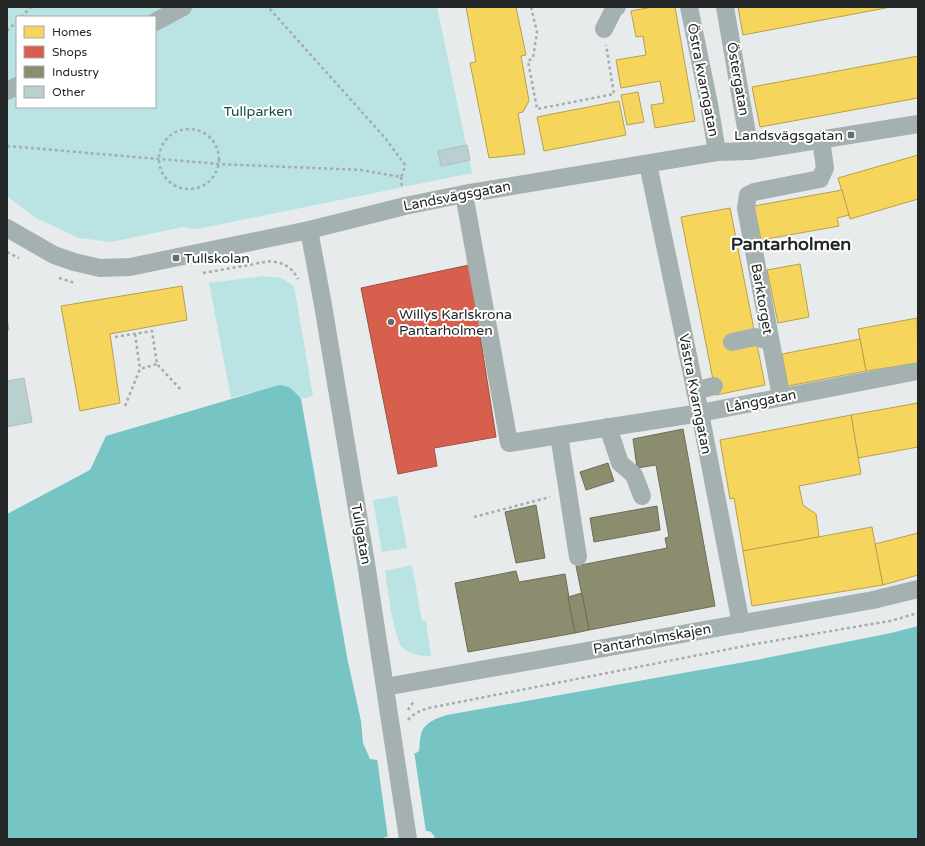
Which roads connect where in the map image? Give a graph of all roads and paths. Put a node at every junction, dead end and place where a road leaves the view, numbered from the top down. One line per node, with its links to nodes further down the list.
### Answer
1 (31, 7): 8 (path)
2 (183, 7): 9 (street)
3 (268, 7): 19 (path)
4 (531, 7): 11 (path)
5 (617, 7): 11 (street)
6 (689, 7): 17 (street, Östra kvarngatan)
7 (725, 7): 16 (street, Östergatan)
8 (22, 16)
9 (156, 21)
10 (16, 22): 12 (path)
11 (604, 29)
12 (7, 31)
13 (918, 124): 14 (street, Landsvägsgatan)
14 (821, 140): 16 (street, Landsvägsgatan); 32 (street, Barktorget)
15 (7, 146): 18 (path)
16 (750, 151): 17 (street, Landsvägsgatan)
17 (717, 152): 20 (street, Landsvägsgatan)
18 (159, 158): 19 (path); 19 (path); 19 (path)
19 (218, 164)
20 (648, 164): 21 (street, Landsvägsgatan); 39 (street, Västra Kvarngatan)
21 (464, 194): 23 (street, Landsvägsgatan); 44 (street, Långgatan)
22 (7, 228): 23 (street, Landsvägsgatan)
23 (309, 230): 52 (street, Tullgatan)
24 (7, 252): 25 (path)
25 (23, 261)
26 (201, 273): 28 (path)
27 (55, 277): 29 (path)
28 (299, 280)
29 (81, 284)
30 (134, 334): 31 (path); 34 (path); 35 (path)
31 (115, 337)
32 (770, 341): 33 (street); 40 (street, Barktorget)
33 (732, 342)
34 (157, 364): 35 (path); 38 (path)
35 (140, 369): 41 (path)
36 (918, 371): 40 (street, Långgatan)
37 (714, 386): 39 (street)
38 (182, 391)
39 (695, 391): 42 (street, Västra Kvarngatan)
40 (781, 397): 42 (street, Långgatan)
41 (125, 406)
42 (700, 413): 43 (street, Långgatan); 51 (street, Västra Kvarngatan)
43 (608, 427): 44 (street, Långgatan); 46 (street)
44 (559, 435): 45 (street)
45 (568, 495): 47 (path); 48 (street)
46 (642, 496)
47 (474, 517)
48 (578, 557)
49 (918, 589): 51 (street, Pantarholmskajen)
50 (918, 613): 53 (path)
51 (741, 624): 52 (street, Pantarholmskajen)
52 (385, 687): 54 (street, Tullgatan)
53 (407, 722)
54 (408, 839)

